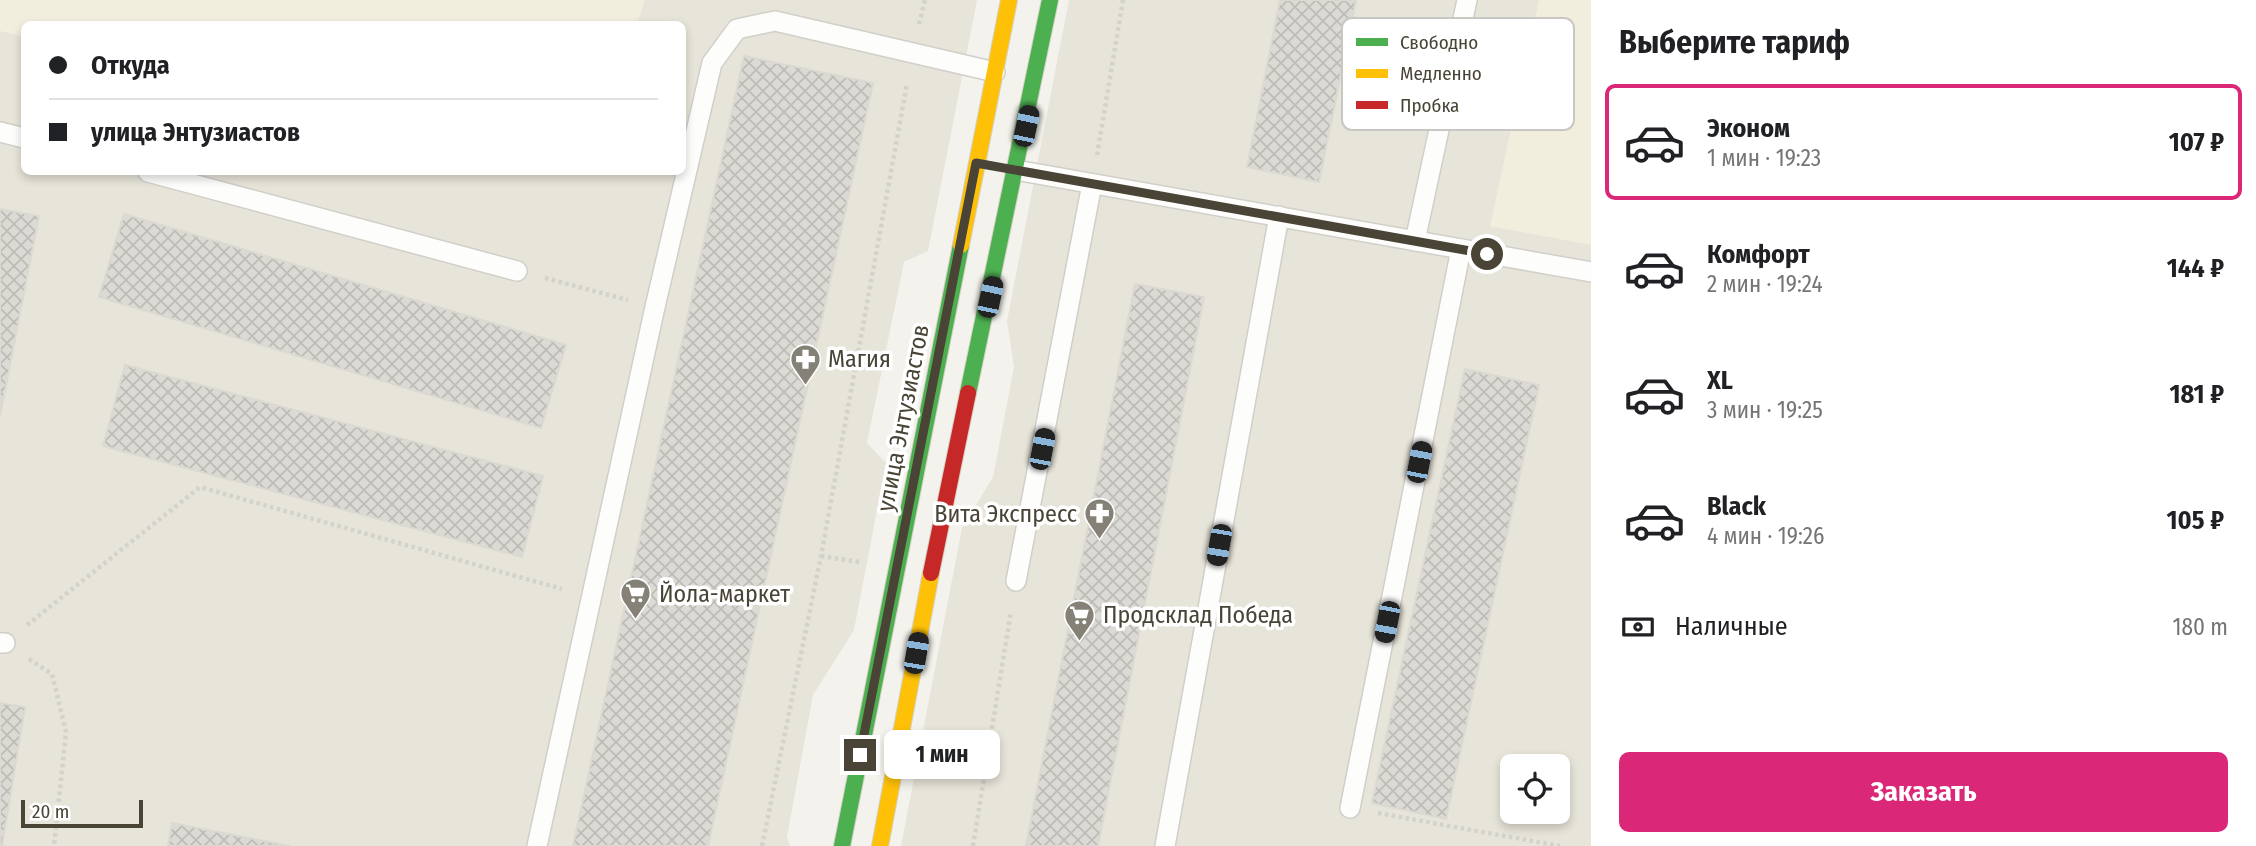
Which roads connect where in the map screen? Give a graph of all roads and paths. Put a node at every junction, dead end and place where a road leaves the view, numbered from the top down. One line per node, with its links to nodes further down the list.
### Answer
1 (925, 0): 7 (path)
2 (1009, 0): 8 (main road, улица Энтузиастов)
3 (1050, 0): 8 (main road, улица Энтузиастов)
4 (1123, 0): 16 (path)
5 (1467, 0): 6 (lane)
6 (1463, 18)
7 (912, 52): 8 (lane); 13 (lane); 23 (path)
8 (1015, 76): 12 (main road, улица Энтузиастов); 12 (main road, улица Энтузиастов)
9 (1439, 130): 18 (lane)
10 (0, 132): 11 (lane)
11 (21, 137)
12 (996, 166): 16 (lane); 32 (main road, улица Энтузиастов); 33 (main road, улица Энтузиастов)
13 (686, 174)
14 (159, 175): 20 (lane)
15 (686, 175): 22 (lane)
16 (1092, 184): 17 (lane); 25 (lane)
17 (1279, 216): 18 (lane); 35 (lane)
18 (1416, 241): 19 (lane)
19 (1461, 249): 21 (lane); 28 (lane)
20 (517, 271): 22 (path)
21 (1591, 272)
22 (655, 307): 26 (lane)
23 (821, 556): 24 (path); 31 (path)
24 (867, 563)
25 (1016, 581): 34 (path)
26 (592, 597): 27 (path); 30 (lane)
27 (2, 643): 29 (path)
28 (1350, 808): 36 (path)
29 (54, 846)
30 (537, 846)
31 (762, 846)
32 (842, 846)
33 (880, 846)
34 (973, 846)
35 (1165, 846)
36 (1559, 846)

